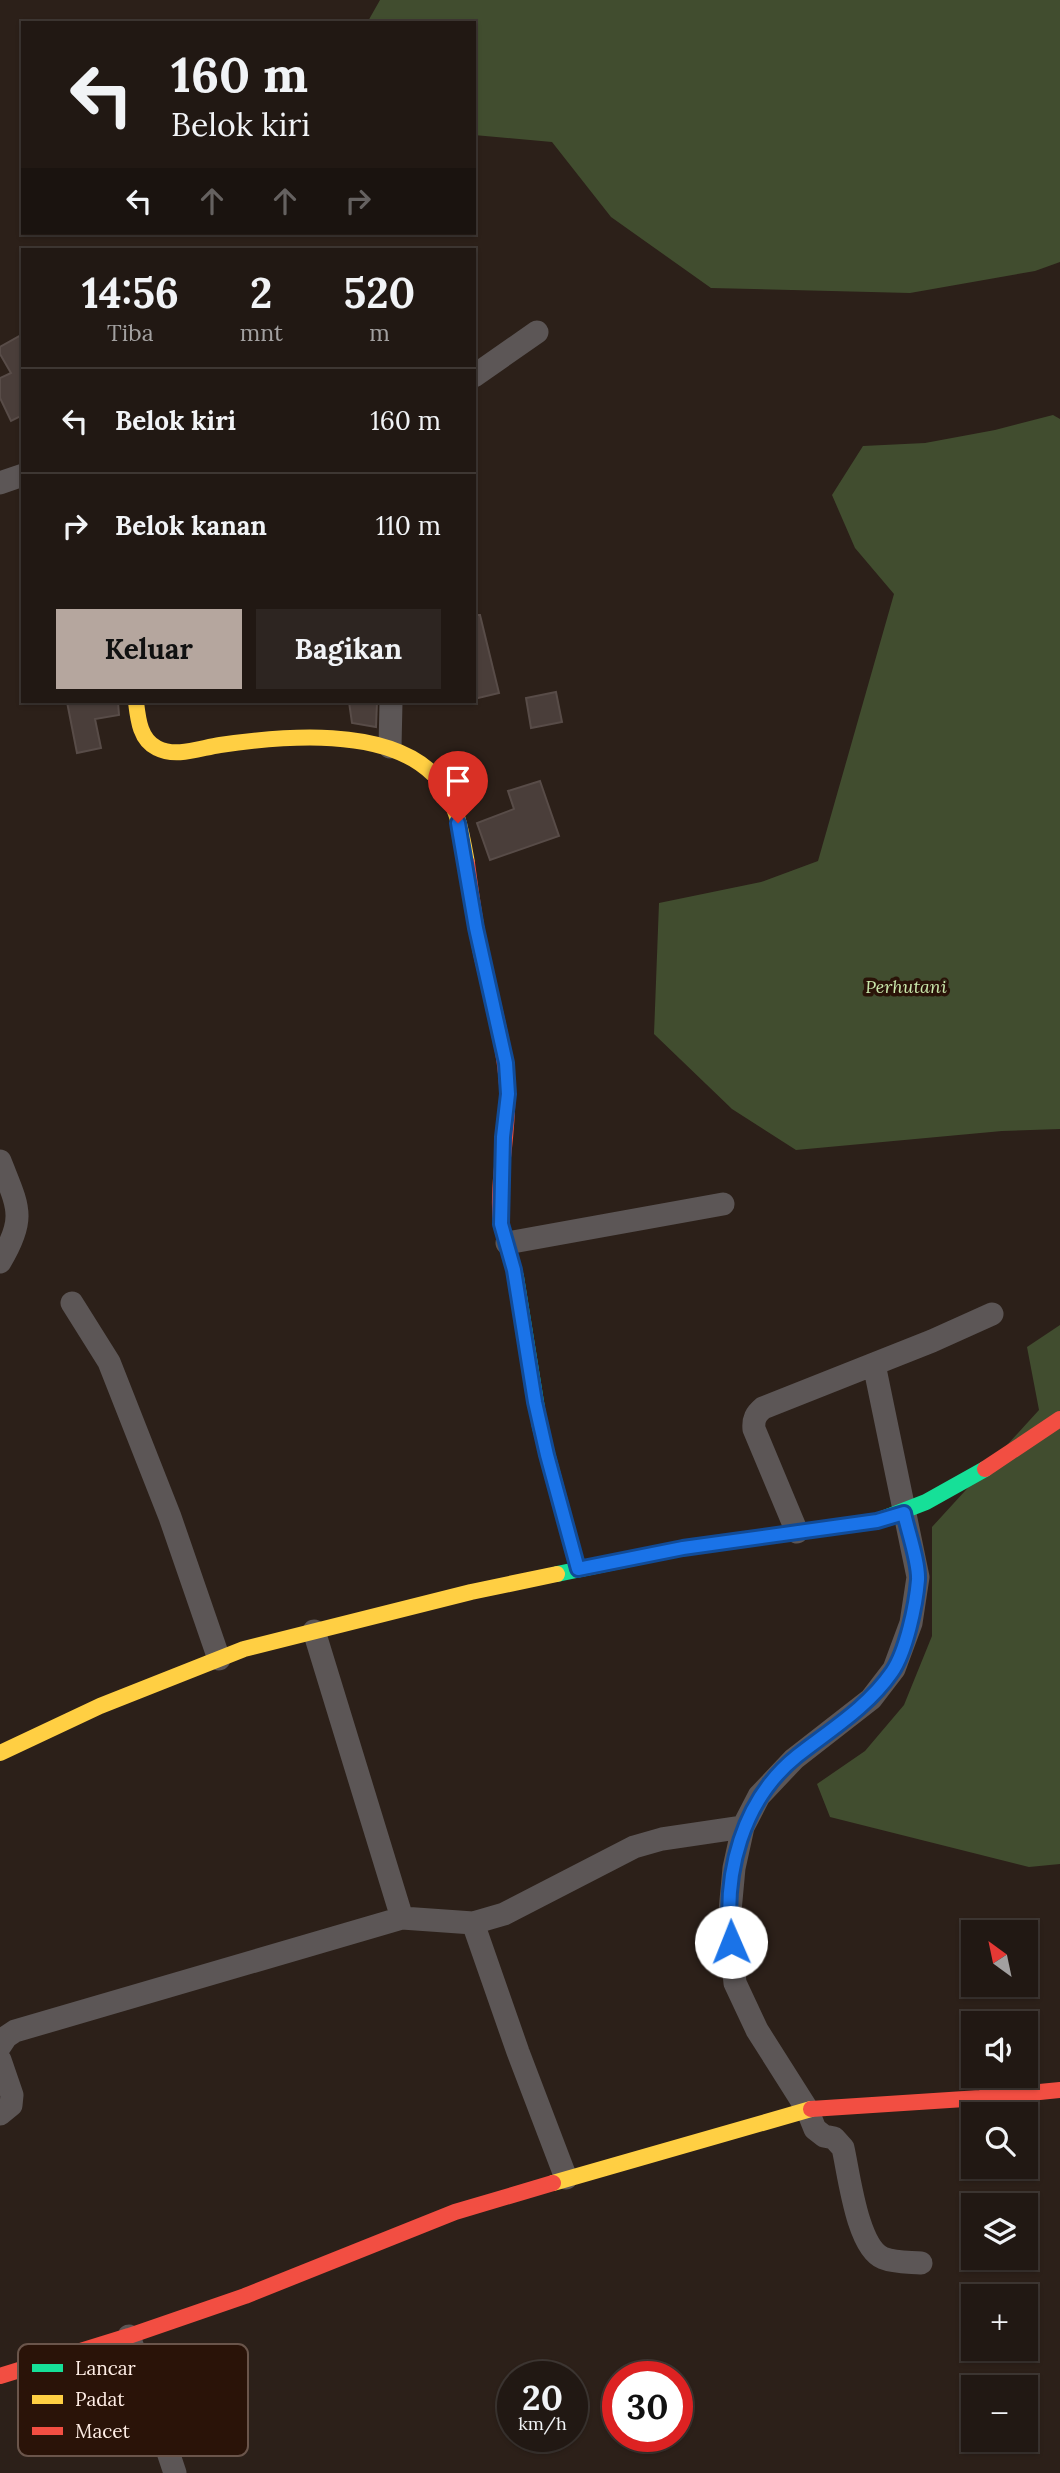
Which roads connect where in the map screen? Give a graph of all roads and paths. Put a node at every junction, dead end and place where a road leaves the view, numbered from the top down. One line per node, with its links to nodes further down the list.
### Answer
1 (537, 332): 2 (street)
2 (476, 375)
3 (21, 476): 4 (street)
4 (0, 483)
5 (136, 703): 7 (street)
6 (391, 703): 7 (street)
7 (390, 747): 10 (street)
8 (0, 1161): 11 (street)
9 (723, 1204): 10 (street)
10 (507, 1243): 18 (street)
11 (0, 1262)
12 (72, 1303): 20 (street)
13 (992, 1314): 14 (street)
14 (874, 1364): 16 (street); 17 (street)
15 (1060, 1419): 16 (street)
16 (904, 1513): 17 (street); 22 (street)
17 (797, 1532): 18 (street)
18 (578, 1569): 19 (street)
19 (314, 1631): 20 (street); 23 (street)
20 (219, 1659): 21 (street)
21 (0, 1753)
22 (743, 1827): 24 (street); 28 (street)
23 (402, 1918): 24 (street); 25 (street)
24 (473, 1923): 30 (street)
25 (0, 2046)
26 (0, 2060): 29 (street)
27 (1060, 2090): 28 (street)
28 (807, 2109): 30 (street); 31 (street)
29 (0, 2114)
30 (566, 2178): 32 (street)
31 (921, 2263)
32 (129, 2336): 33 (street); 34 (street)
33 (103, 2344)
34 (132, 2344)
35 (18, 2370): 36 (street)
36 (0, 2376)
37 (169, 2456): 38 (street)
38 (175, 2473)

